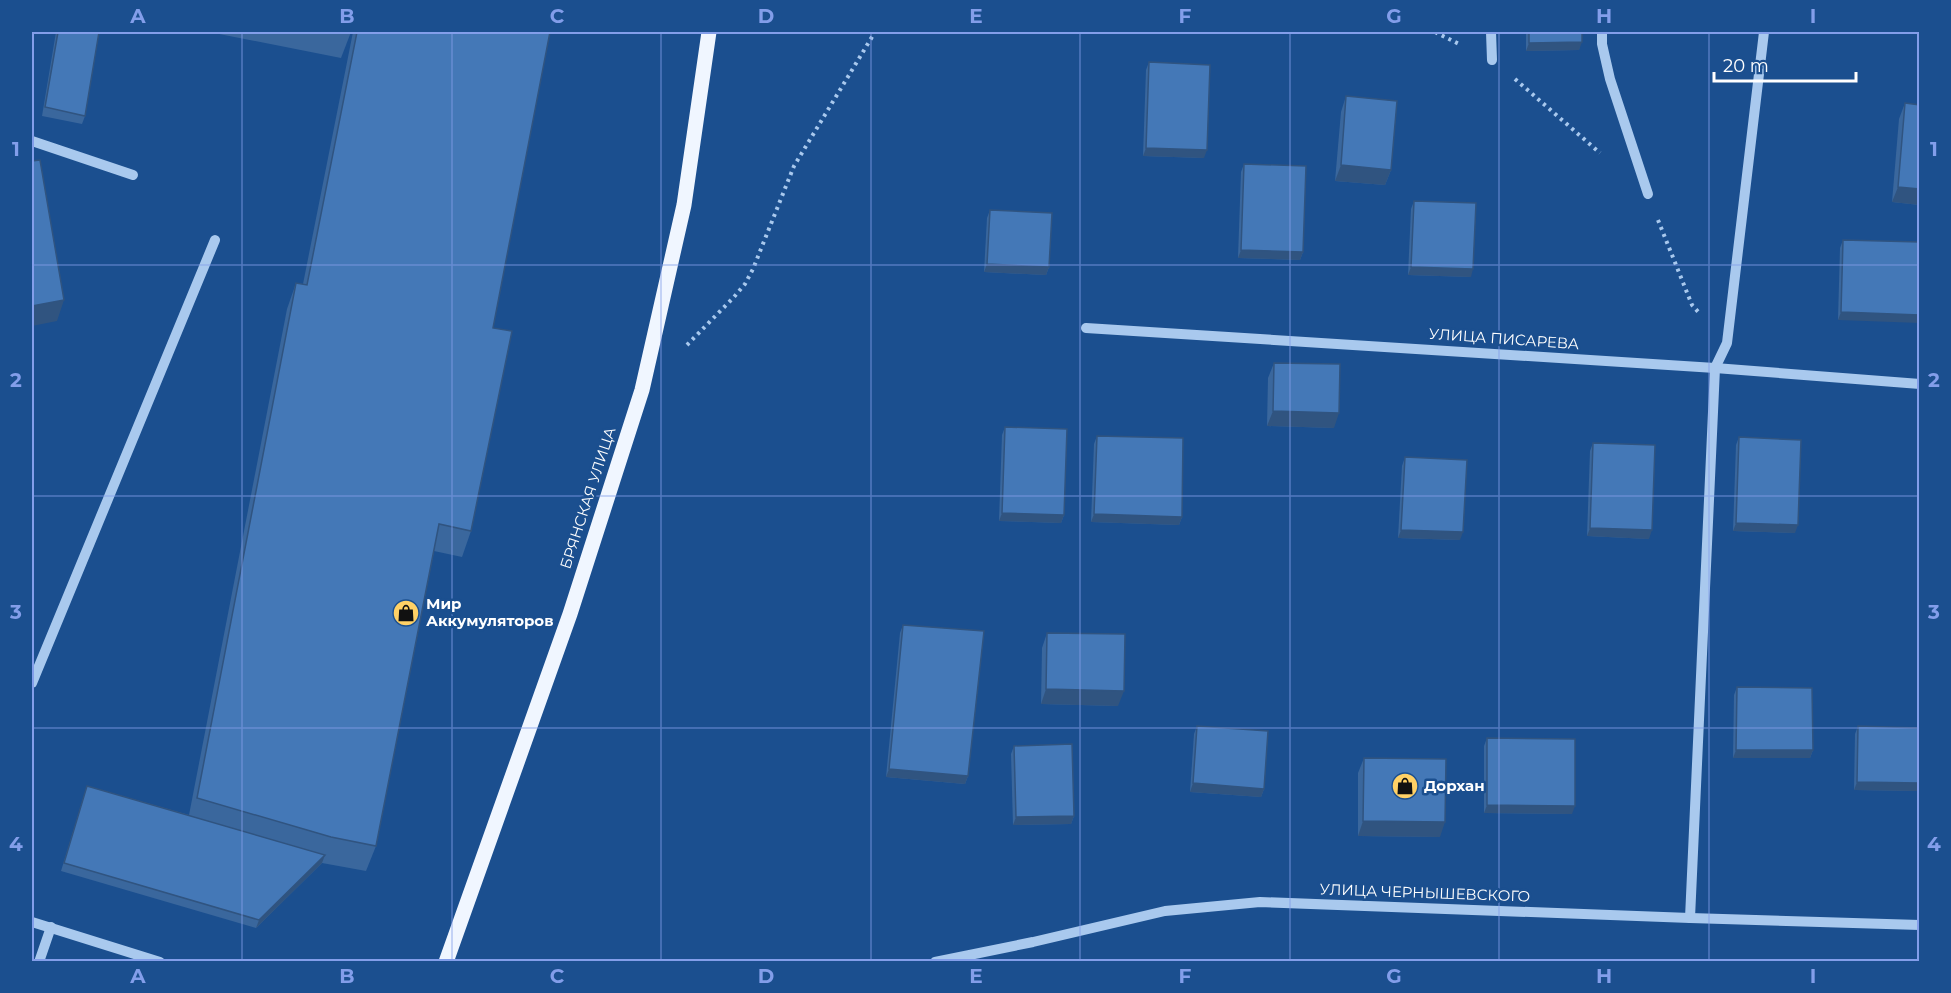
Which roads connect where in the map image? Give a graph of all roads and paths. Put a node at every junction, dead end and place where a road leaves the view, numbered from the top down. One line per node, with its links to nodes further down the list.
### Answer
1 (709, 32): 25 (main road, БРЯНСКАЯ УЛИЦА)
2 (875, 32): 15 (path)
3 (1435, 32): 7 (path)
4 (1491, 32): 7 (street)
5 (1602, 32): 11 (street)
6 (1764, 32): 14 (street)
7 (1492, 60): 9 (path)
8 (32, 141): 10 (street)
9 (1605, 157)
10 (133, 175)
11 (1648, 194): 14 (path)
12 (215, 240): 18 (street)
13 (1086, 328): 16 (street, УЛИЦА ПИСАРЕВА)
14 (1727, 343): 16 (street)
15 (684, 348)
16 (1715, 368): 17 (street, УЛИЦА ПИСАРЕВА); 19 (street)
17 (1920, 384)
18 (32, 683)
19 (1690, 918): 21 (street, УЛИЦА ЧЕРНЫШЕВСКОГО); 26 (street, УЛИЦА ЧЕРНЫШЕВСКОГО)
20 (32, 922): 22 (street)
21 (1920, 925)
22 (51, 927): 23 (street); 24 (street)
23 (39, 962)
24 (160, 962)
25 (446, 962)
26 (935, 962)

